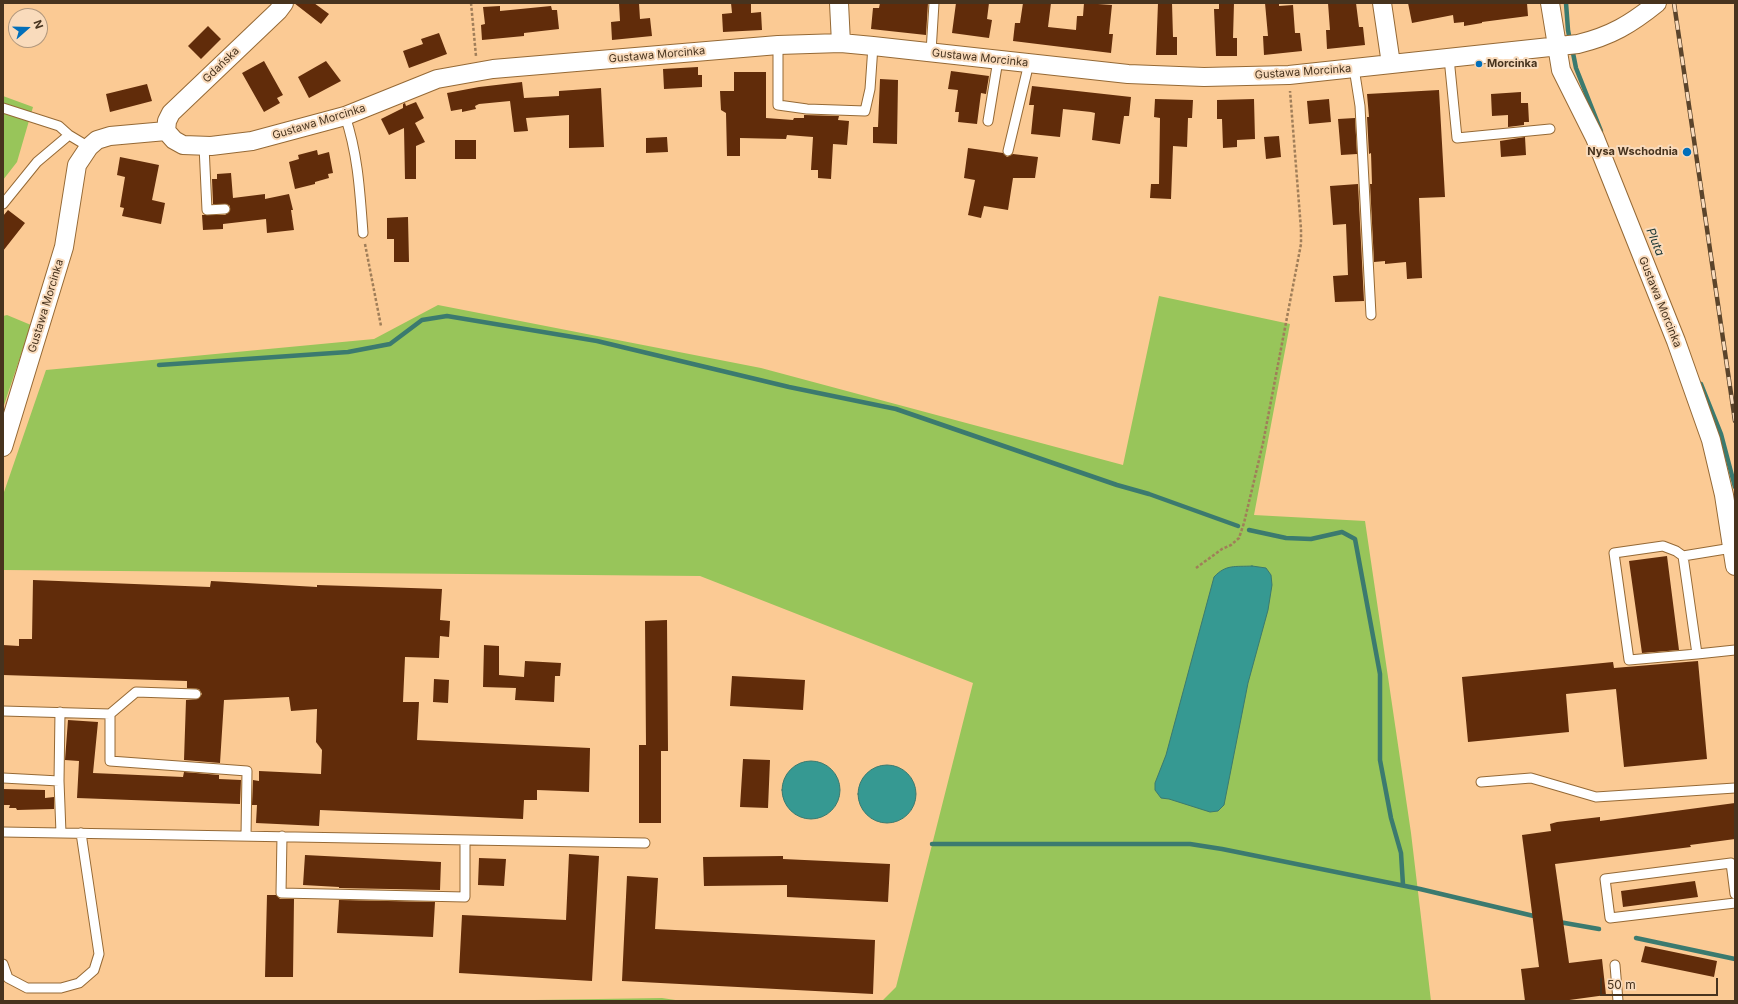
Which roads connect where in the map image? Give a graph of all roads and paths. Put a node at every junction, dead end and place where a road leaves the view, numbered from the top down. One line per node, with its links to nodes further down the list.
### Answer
1 (284, 3): 24 (street, Gdańska)
2 (471, 3): 18 (path)
3 (839, 3): 8 (street)
4 (934, 3): 12 (lane)
5 (1382, 3): 16 (street)
6 (1550, 3): 10 (street, Gustawa Morcinka)
7 (1657, 3): 10 (street, Gustawa Morcinka)
8 (841, 43): 9 (street, Gustawa Morcinka); 11 (street, Gustawa Morcinka)
9 (778, 45): 11 (lane); 18 (street, Gustawa Morcinka)
10 (1566, 45): 13 (street, Gustawa Morcinka); 35 (street, Gustawa Morcinka)
11 (873, 46): 12 (street, Gustawa Morcinka)
12 (931, 52): 14 (street, Gustawa Morcinka)
13 (1449, 58): 16 (street, Gustawa Morcinka); 23 (lane)
14 (998, 60): 15 (street, Gustawa Morcinka); 22 (lane)
15 (1029, 63): 19 (street, Gustawa Morcinka); 28 (lane)
16 (1391, 64): 17 (street, Gustawa Morcinka)
17 (1354, 68): 19 (street, Gustawa Morcinka); 32 (lane)
18 (478, 71): 21 (street, Gustawa Morcinka)
19 (1289, 75): 38 (path)
20 (3, 108): 25 (lane)
21 (345, 116): 26 (street, Gustawa Morcinka); 31 (lane)
22 (988, 121)
23 (1550, 129)
24 (166, 131): 26 (street, Gustawa Morcinka); 27 (street, Gustawa Morcinka)
25 (69, 135): 27 (lane); 29 (lane)
26 (204, 146): 30 (lane)
27 (89, 147): 34 (street, Gustawa Morcinka)
28 (1008, 151)
29 (3, 204)
30 (225, 209)
31 (363, 233): 33 (path)
32 (1371, 315)
33 (381, 326)
34 (3, 447)
35 (1732, 548): 36 (lane); 37 (street, Gustawa Morcinka)
36 (1683, 556): 40 (lane); 40 (lane)
37 (1735, 566)
38 (1196, 568)
39 (1735, 650): 40 (lane)
40 (1697, 654)
41 (196, 694): 44 (lane)
42 (3, 711): 43 (lane)
43 (60, 712): 44 (lane); 46 (lane)
44 (110, 714): 52 (lane)
45 (3, 778): 46 (lane)
46 (59, 781): 50 (lane)
47 (1481, 782): 48 (lane)
48 (1735, 788)
49 (3, 832): 50 (lane)
50 (61, 833): 51 (lane)
51 (81, 833): 52 (lane); 58 (lane)
52 (246, 836): 53 (lane)
53 (282, 836): 54 (lane); 54 (lane)
54 (465, 840): 55 (lane)
55 (645, 843)
56 (1735, 894): 57 (lane)
57 (1735, 903)
58 (3, 964)
59 (1615, 965): 60 (lane)
60 (1618, 1001)

